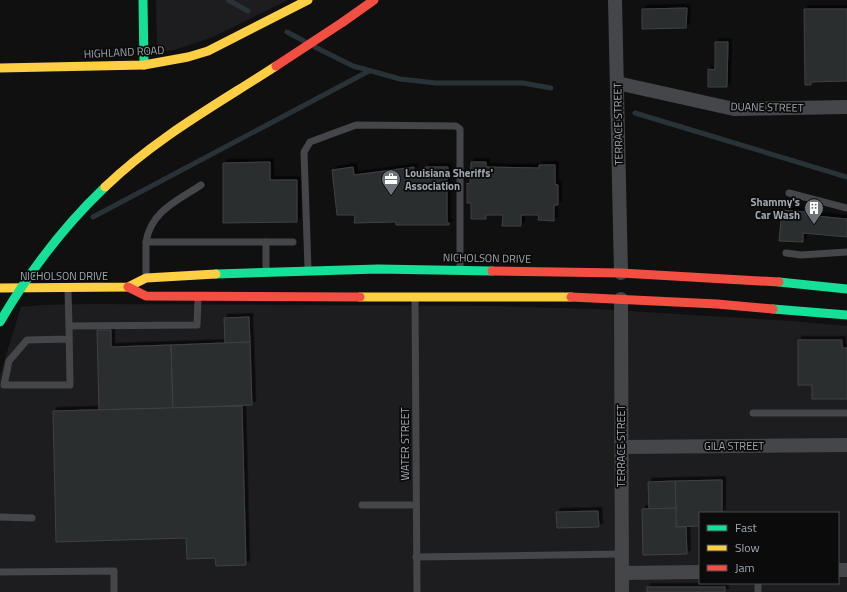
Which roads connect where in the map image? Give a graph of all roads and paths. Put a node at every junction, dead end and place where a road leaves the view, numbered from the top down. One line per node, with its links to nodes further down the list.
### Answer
1 (143, 0): 5 (main road)
2 (308, 0): 5 (main road, HIGHLAND ROAD)
3 (615, 0): 7 (street, TERRACE STREET)
4 (371, 2): 34 (main road, bridge)
5 (144, 65): 6 (main road, HIGHLAND ROAD)
6 (0, 68)
7 (617, 83): 8 (street, DUANE STREET); 20 (street, TERRACE STREET)
8 (847, 107)
9 (201, 186): 12 (lane)
10 (789, 193): 11 (lane)
11 (847, 208)
12 (146, 242): 13 (lane); 21 (lane)
13 (266, 242): 14 (lane); 19 (lane)
14 (293, 242)
15 (847, 252): 16 (lane)
16 (786, 253)
17 (308, 270): 18 (main road, NICHOLSON DRIVE); 18 (lane); 19 (main road, NICHOLSON DRIVE)
18 (460, 270): 20 (main road, NICHOLSON DRIVE)
19 (266, 272): 21 (main road, NICHOLSON DRIVE)
20 (621, 273): 26 (main road, NICHOLSON DRIVE)
21 (146, 278): 22 (main road, NICHOLSON DRIVE)
22 (128, 287): 25 (main road, NICHOLSON DRIVE); 27 (main road, NICHOLSON DRIVE)
23 (0, 288): 24 (main road, NICHOLSON DRIVE)
24 (58, 288): 25 (main road, NICHOLSON DRIVE); 29 (main road)
25 (68, 288): 35 (lane)
26 (847, 290)
27 (198, 296): 28 (main road, NICHOLSON DRIVE); 35 (lane)
28 (415, 296): 30 (main road, NICHOLSON DRIVE); 43 (lane, WATER STREET)
29 (49, 297)
30 (621, 300): 33 (main road, NICHOLSON DRIVE); 41 (street, TERRACE STREET)
31 (22, 303): 32 (main road)
32 (0, 307)
33 (847, 315)
34 (0, 322)
35 (69, 326): 36 (lane)
36 (69, 339): 37 (lane); 37 (lane)
37 (3, 378)
38 (753, 413): 39 (lane)
39 (847, 413)
40 (847, 446): 41 (street, GILA STREET)
41 (622, 447): 46 (street, TERRACE STREET)
42 (362, 505): 43 (lane)
43 (416, 505): 47 (lane, WATER STREET)
44 (0, 517): 45 (lane)
45 (32, 518)
46 (622, 554): 47 (lane); 50 (street, TERRACE STREET)
47 (416, 557): 52 (lane, WATER STREET)
48 (0, 572): 51 (lane)
49 (699, 572): 50 (street)
50 (622, 573): 53 (street, TERRACE STREET)
51 (114, 592)
52 (416, 592)
53 (622, 592)

